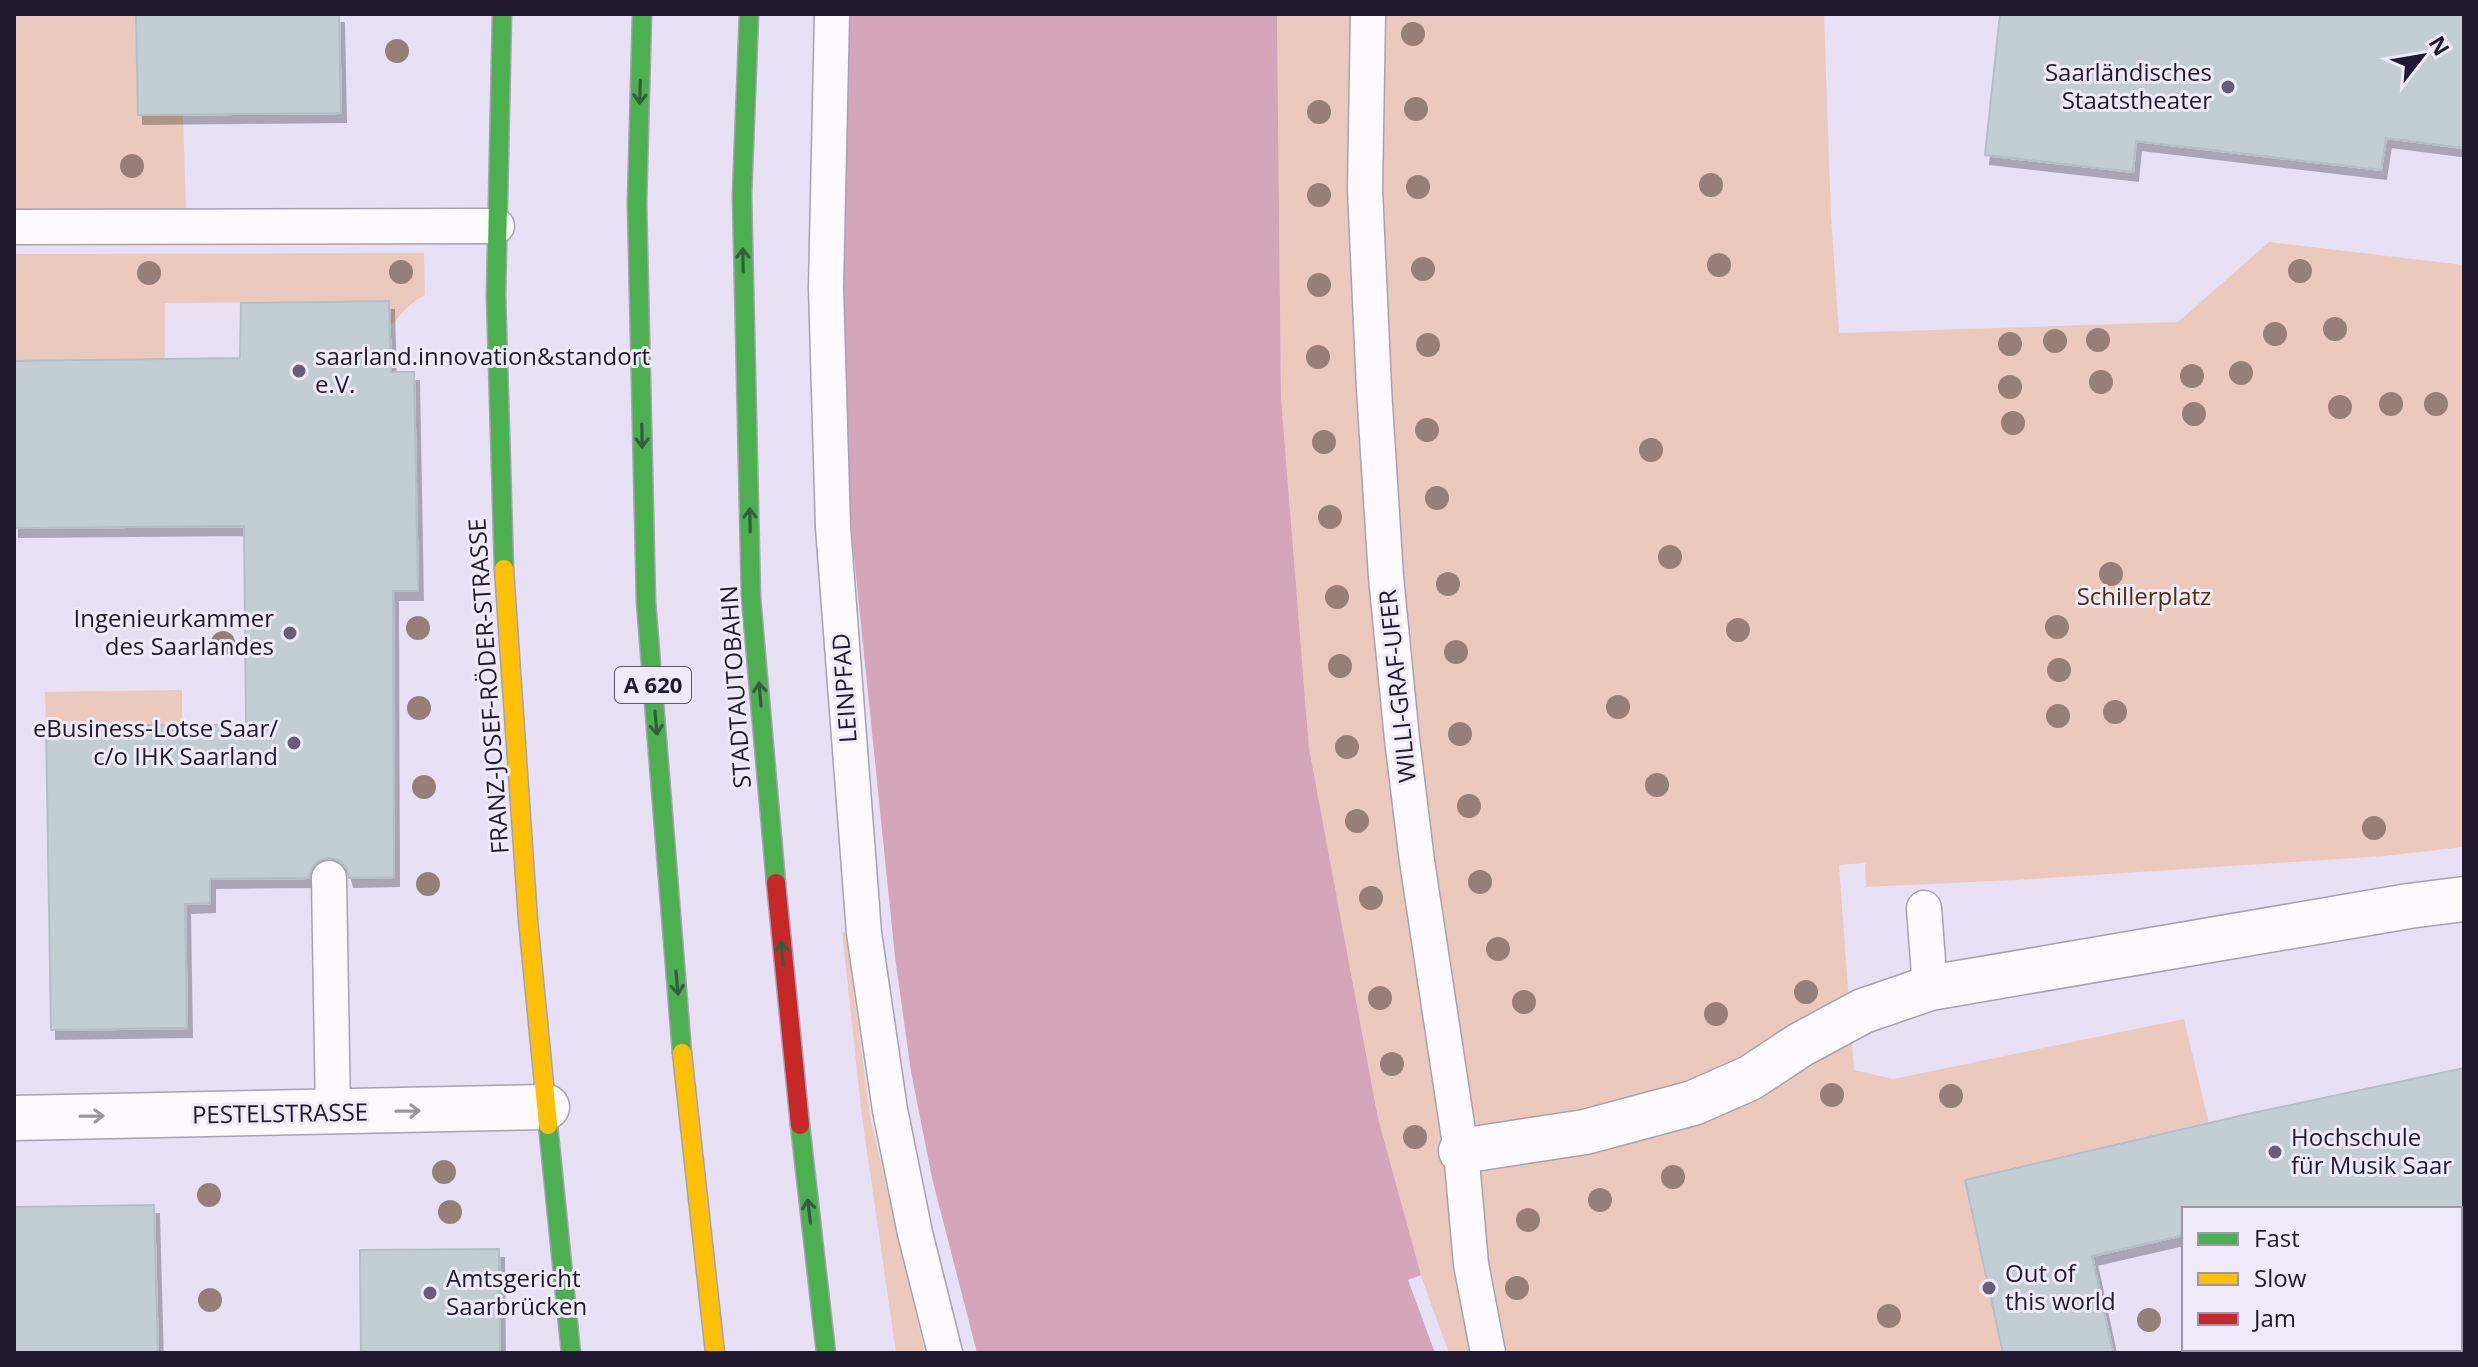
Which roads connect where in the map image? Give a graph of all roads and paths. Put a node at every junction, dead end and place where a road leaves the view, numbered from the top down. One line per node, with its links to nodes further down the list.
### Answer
1 (502, 14): 6 (main road, FRANZ-JOSEF-RÖDER-STRASSE)
2 (642, 14): 18 (main road, A 620, one-way to 18)
3 (749, 14): 16 (main road, STADTAUTOBAHN, one-way to 3)
4 (832, 14): 21 (lane, LEINPFAD)
5 (1368, 14): 15 (lane, WILLI-GRAF-UFER)
6 (497, 226): 7 (lane); 12 (main road, FRANZ-JOSEF-RÖDER-STRASSE)
7 (14, 227)
8 (329, 878): 13 (lane)
9 (2464, 899): 11 (street)
10 (1924, 908): 11 (lane)
11 (1930, 988): 15 (street)
12 (547, 1107): 13 (street, PESTELSTRASSE, one-way to 12); 17 (main road, FRANZ-JOSEF-RÖDER-STRASSE)
13 (333, 1113): 14 (street, PESTELSTRASSE, one-way to 13)
14 (14, 1118)
15 (1461, 1151): 22 (lane, WILLI-GRAF-UFER)
16 (818, 1289): 19 (main road, STADTAUTOBAHN); 20 (main road)
17 (571, 1353)
18 (715, 1353)
19 (826, 1353)
20 (837, 1353)
21 (945, 1353)
22 (1488, 1353)

